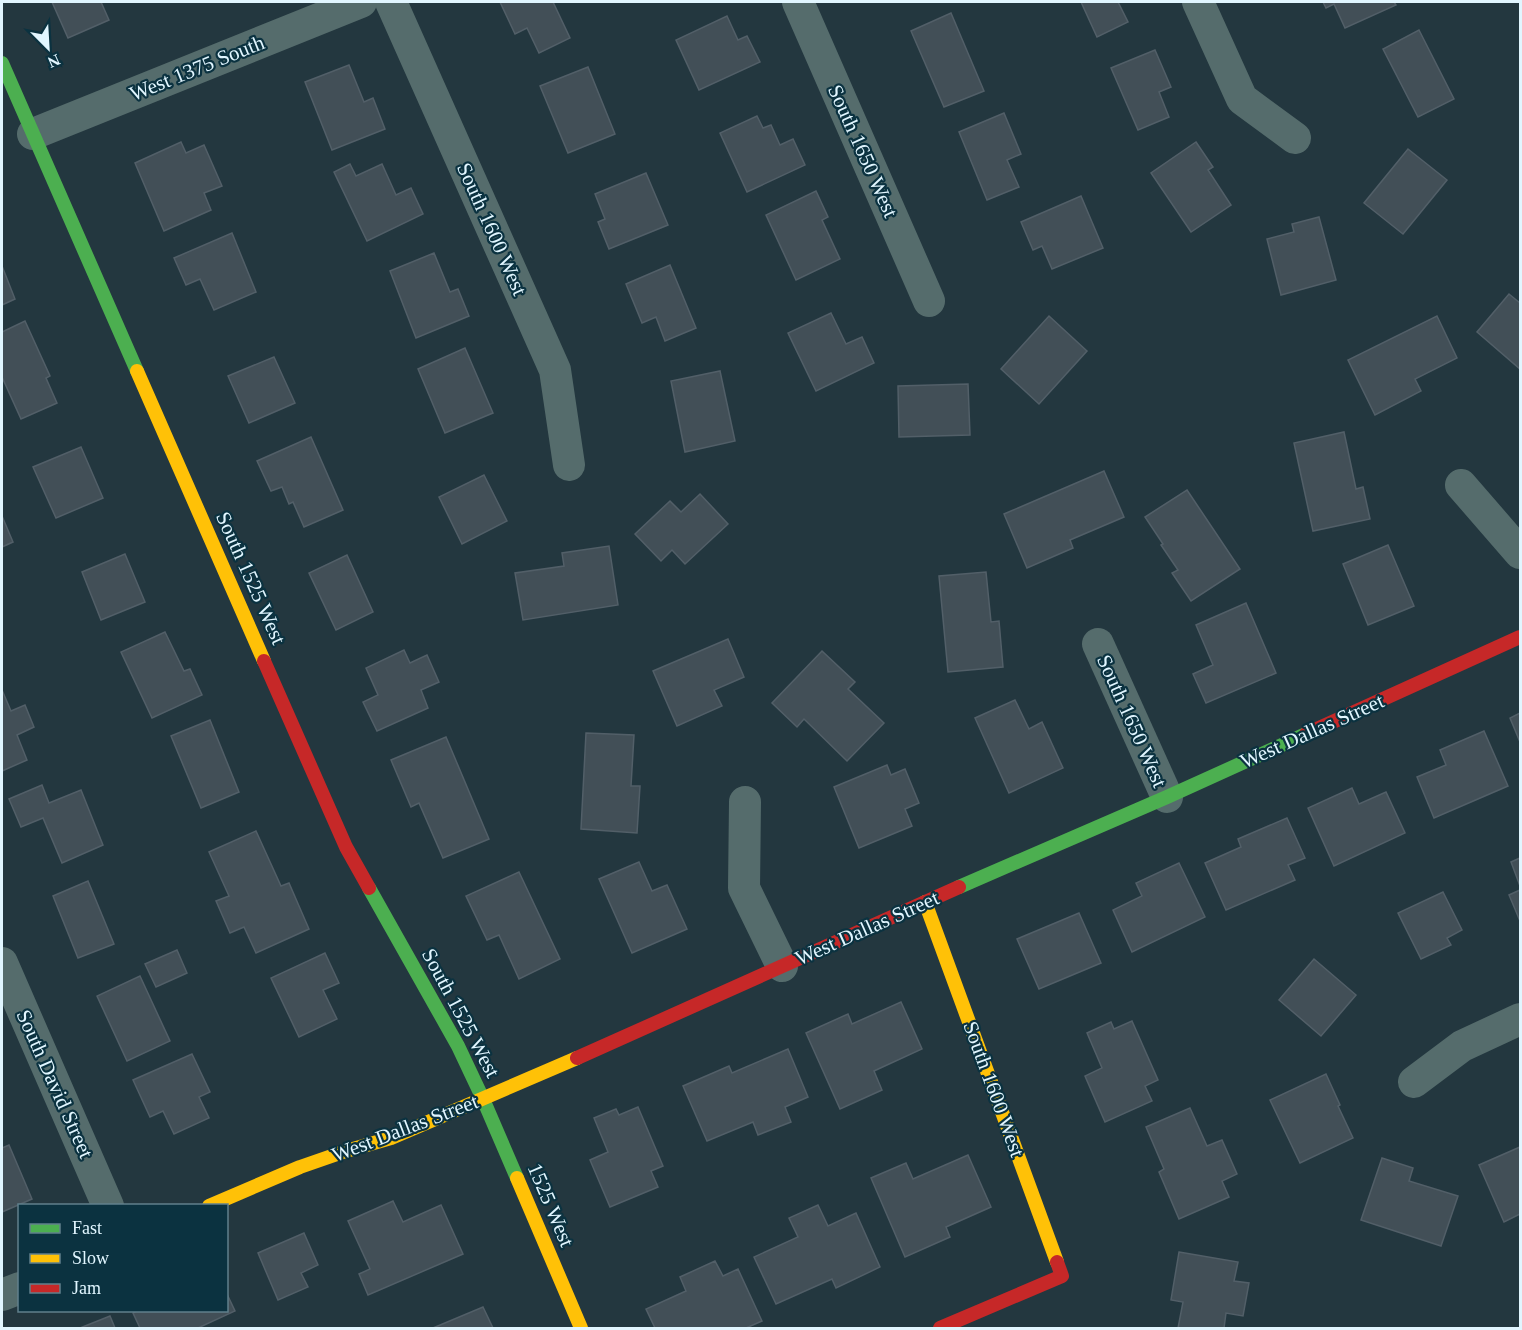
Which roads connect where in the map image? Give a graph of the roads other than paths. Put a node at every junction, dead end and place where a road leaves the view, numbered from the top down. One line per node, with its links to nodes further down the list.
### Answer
1 (361, 2): 6 (street, West 1375 South)
2 (390, 2): 9 (street, South 1600 West)
3 (798, 2): 8 (street, South 1650 West)
4 (1198, 2): 7 (street)
5 (2, 63): 6 (street, South 1525 West)
6 (33, 134): 21 (street, South 1525 West)
7 (1295, 138)
8 (929, 300)
9 (570, 465)
10 (1461, 485): 11 (street)
11 (1521, 553)
12 (1521, 637): 14 (street, West Dallas Street)
13 (1098, 644): 14 (street, South 1650 West)
14 (1167, 797): 16 (street, West Dallas Street)
15 (745, 802): 18 (street)
16 (925, 902): 18 (street, West Dallas Street); 27 (street, South 1600 West)
17 (2, 963): 22 (street, South David Street)
18 (782, 966): 21 (street, West Dallas Street)
19 (1521, 1019): 20 (street)
20 (1414, 1082)
21 (483, 1099): 23 (street, West Dallas Street); 26 (street, 1525 West)
22 (107, 1204)
23 (214, 1204)
24 (18, 1289): 25 (street)
25 (2, 1295)
26 (581, 1329)
27 (940, 1329)

